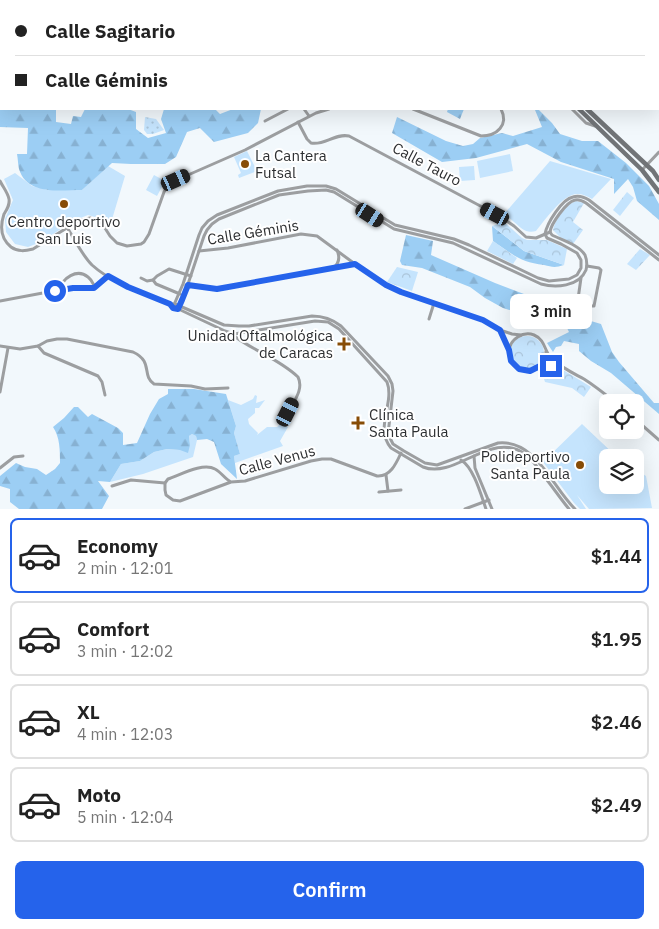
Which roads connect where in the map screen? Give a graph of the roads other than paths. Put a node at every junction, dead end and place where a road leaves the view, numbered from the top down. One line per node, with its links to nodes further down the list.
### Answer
1 (286, 110): 10 (street)
2 (305, 110): 9 (street)
3 (326, 110): 9 (street)
4 (416, 110): 5 (street)
5 (502, 110)
6 (573, 110): 12 (street)
7 (580, 110): 12 (main road)
8 (588, 110): 14 (main road)
9 (309, 116): 11 (street)
10 (264, 121)
11 (298, 122): 20 (street); 22 (street, Calle Tauro)
12 (597, 126): 15 (main road)
13 (659, 152): 14 (street)
14 (647, 165): 15 (street); 16 (main road)
15 (642, 170): 18 (main road)
16 (659, 180)
17 (0, 181): 20 (street)
18 (659, 192)
19 (255, 202): 22 (street); 24 (street); 25 (street); 35 (street)
20 (68, 228): 32 (street)
21 (550, 232): 22 (street, Calle Tauro); 27 (street); 29 (street)
22 (545, 234): 26 (street)
23 (336, 249): 25 (street, Calle Géminis); 28 (street, Calle Géminis); 30 (street)
24 (194, 250): 25 (street, Calle Géminis); 31 (street)
25 (199, 252): 33 (street)
26 (659, 255)
27 (659, 260)
28 (355, 264): 30 (street); 46 (street, Calle Géminis)
29 (587, 266): 35 (street); 35 (street)
30 (332, 268): 37 (street)
31 (186, 274): 33 (street); 36 (street); 37 (street)
32 (108, 276): 38 (street); 47 (street)
33 (191, 276): 37 (street)
34 (141, 278): 36 (street)
35 (581, 278)
36 (154, 280): 42 (street)
37 (185, 284): 39 (street); 41 (street)
38 (95, 287): 40 (street); 40 (street)
39 (182, 288): 41 (street); 42 (street)
40 (60, 290): 45 (street)
41 (186, 290): 44 (street)
42 (180, 294): 43 (street)
43 (177, 300): 44 (street); 47 (street)
44 (182, 300): 48 (street)
45 (0, 301)
46 (434, 303): 49 (street); 52 (street, Calle Géminis)
47 (174, 306): 48 (street)
48 (179, 308): 50 (street); 53 (street)
49 (428, 319)
50 (230, 326): 51 (street); 53 (street)
51 (239, 326): 54 (street); 71 (street)
52 (500, 330): 55 (street, Calle Géminis); 60 (street)
53 (230, 333): 54 (street); 56 (street)
54 (241, 333): 56 (street); 71 (street)
55 (520, 336): 60 (street); 61 (street, Calle Géminis)
56 (243, 342): 68 (street)
57 (0, 346): 59 (street)
58 (38, 346): 59 (street); 64 (street); 67 (street)
59 (8, 348): 65 (street)
60 (509, 350): 62 (street)
61 (546, 351): 62 (street); 63 (street, Calle Géminis)
62 (540, 366): 63 (street)
63 (561, 366): 66 (street, Calle Géminis)
64 (228, 388)
65 (0, 392)
66 (605, 394)
67 (105, 395)
68 (288, 412)
69 (644, 427): 70 (street)
70 (659, 440)
71 (402, 452): 74 (street); 76 (street)
72 (473, 454): 74 (street); 83 (street); 88 (street); 89 (street)
73 (23, 456): 75 (street)
74 (461, 459): 84 (street)
75 (0, 468)
76 (386, 475): 77 (street, Calle Venus); 81 (street)
77 (230, 482): 78 (street, Calle Venus); 78 (street, Calle Venus)
78 (165, 483): 79 (street)
79 (112, 486)
80 (401, 490): 81 (street)
81 (388, 491): 82 (street)
82 (379, 492)
83 (489, 500): 84 (street); 87 (street)
84 (483, 502): 85 (street); 86 (street)
85 (465, 509)
86 (486, 509)
87 (492, 509)
88 (569, 509)
89 (575, 509)

